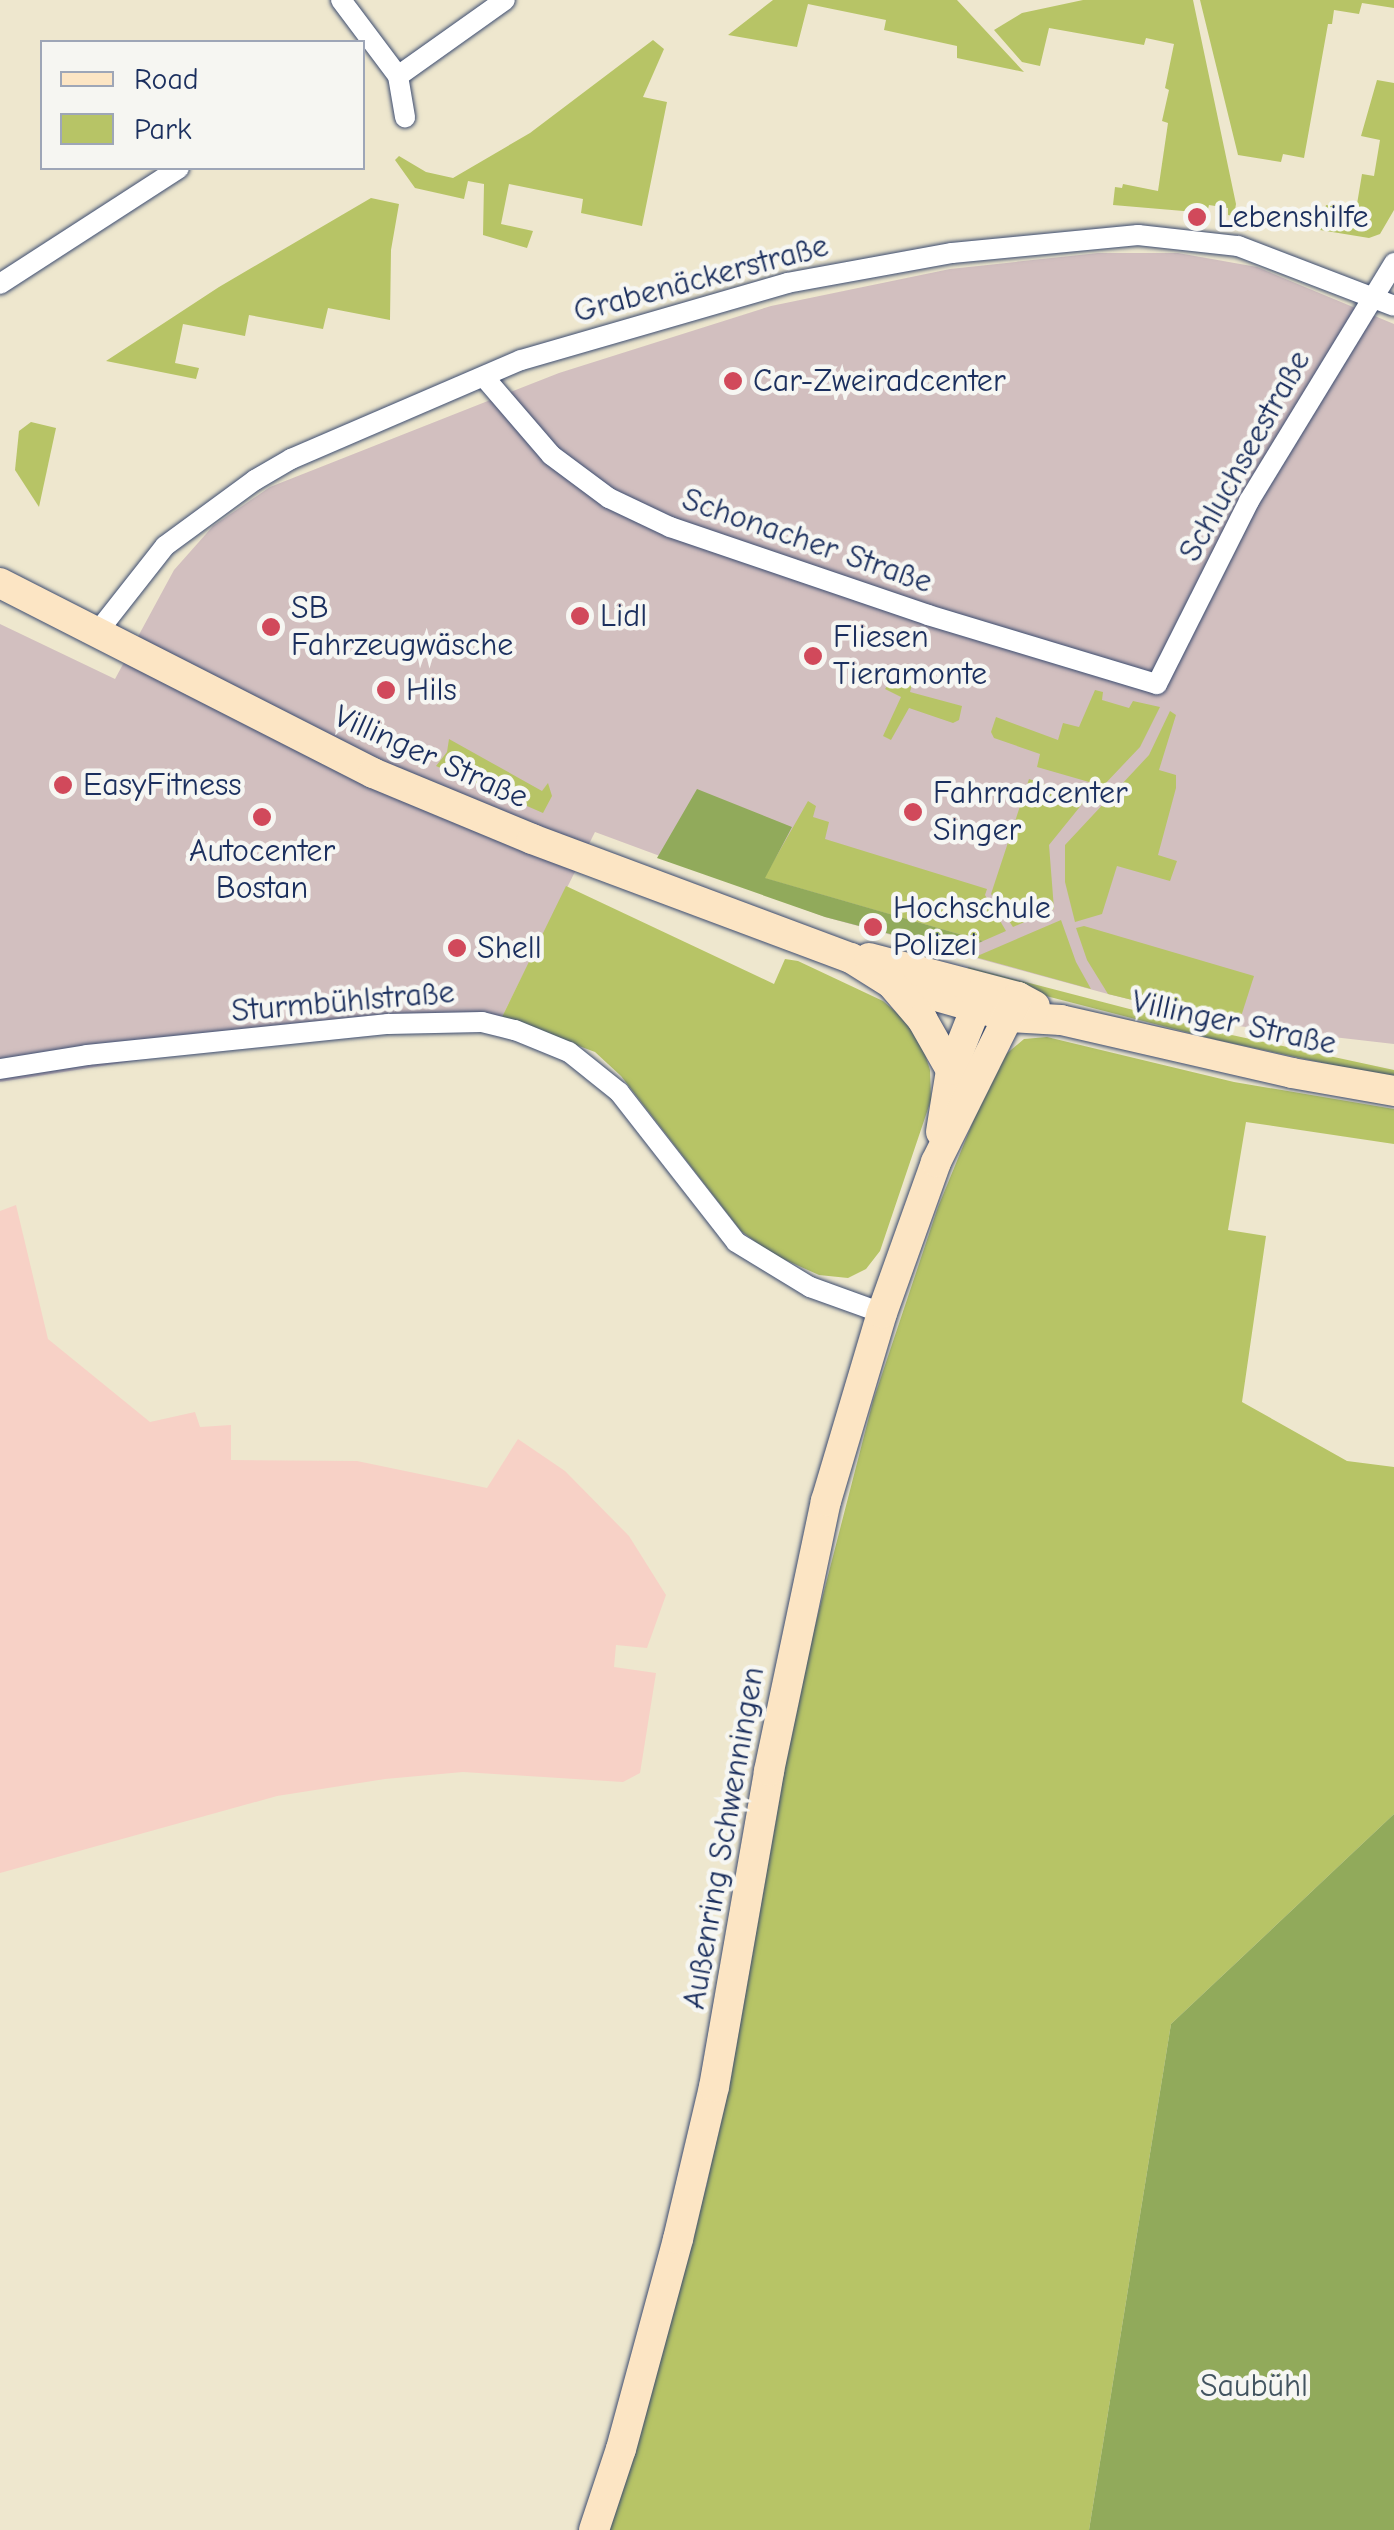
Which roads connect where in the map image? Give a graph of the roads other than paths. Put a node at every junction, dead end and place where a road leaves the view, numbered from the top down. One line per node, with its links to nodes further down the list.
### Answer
1 (341, 0): 3 (street)
2 (505, 0): 5 (street)
3 (363, 40)
4 (366, 46): 5 (street)
5 (398, 76): 6 (street)
6 (405, 117)
7 (176, 170): 9 (street)
8 (1394, 263): 10 (street, Schluchseestraße)
9 (0, 284)
10 (1370, 296): 11 (street, Grabenäckerstraße); 12 (street, Grabenäckerstraße); 15 (street, Schluchseestraße)
11 (1394, 306)
12 (484, 376): 14 (street, Grabenäckerstraße); 15 (street, Schonacher Straße)
13 (0, 583): 14 (street, Villinger Straße)
14 (99, 630): 16 (street, Villinger Straße)
15 (1157, 684)
16 (850, 958): 17 (street, Villinger Straße); 18 (street, Villinger Straße)
17 (891, 983): 18 (street, Villinger Straße); 21 (street)
18 (980, 998): 19 (street, Villinger Straße); 21 (street, Außenring Schwenningen)
19 (1014, 1007): 22 (street, Villinger Straße); 23 (street, Außenring Schwenningen)
20 (0, 1070): 24 (street, Sturmbühlstraße)
21 (951, 1070): 23 (street, Außenring Schwenningen)
22 (1394, 1091)
23 (936, 1162): 24 (street, Außenring Schwenningen)
24 (882, 1313): 25 (street, Außenring Schwenningen)
25 (594, 2530)

